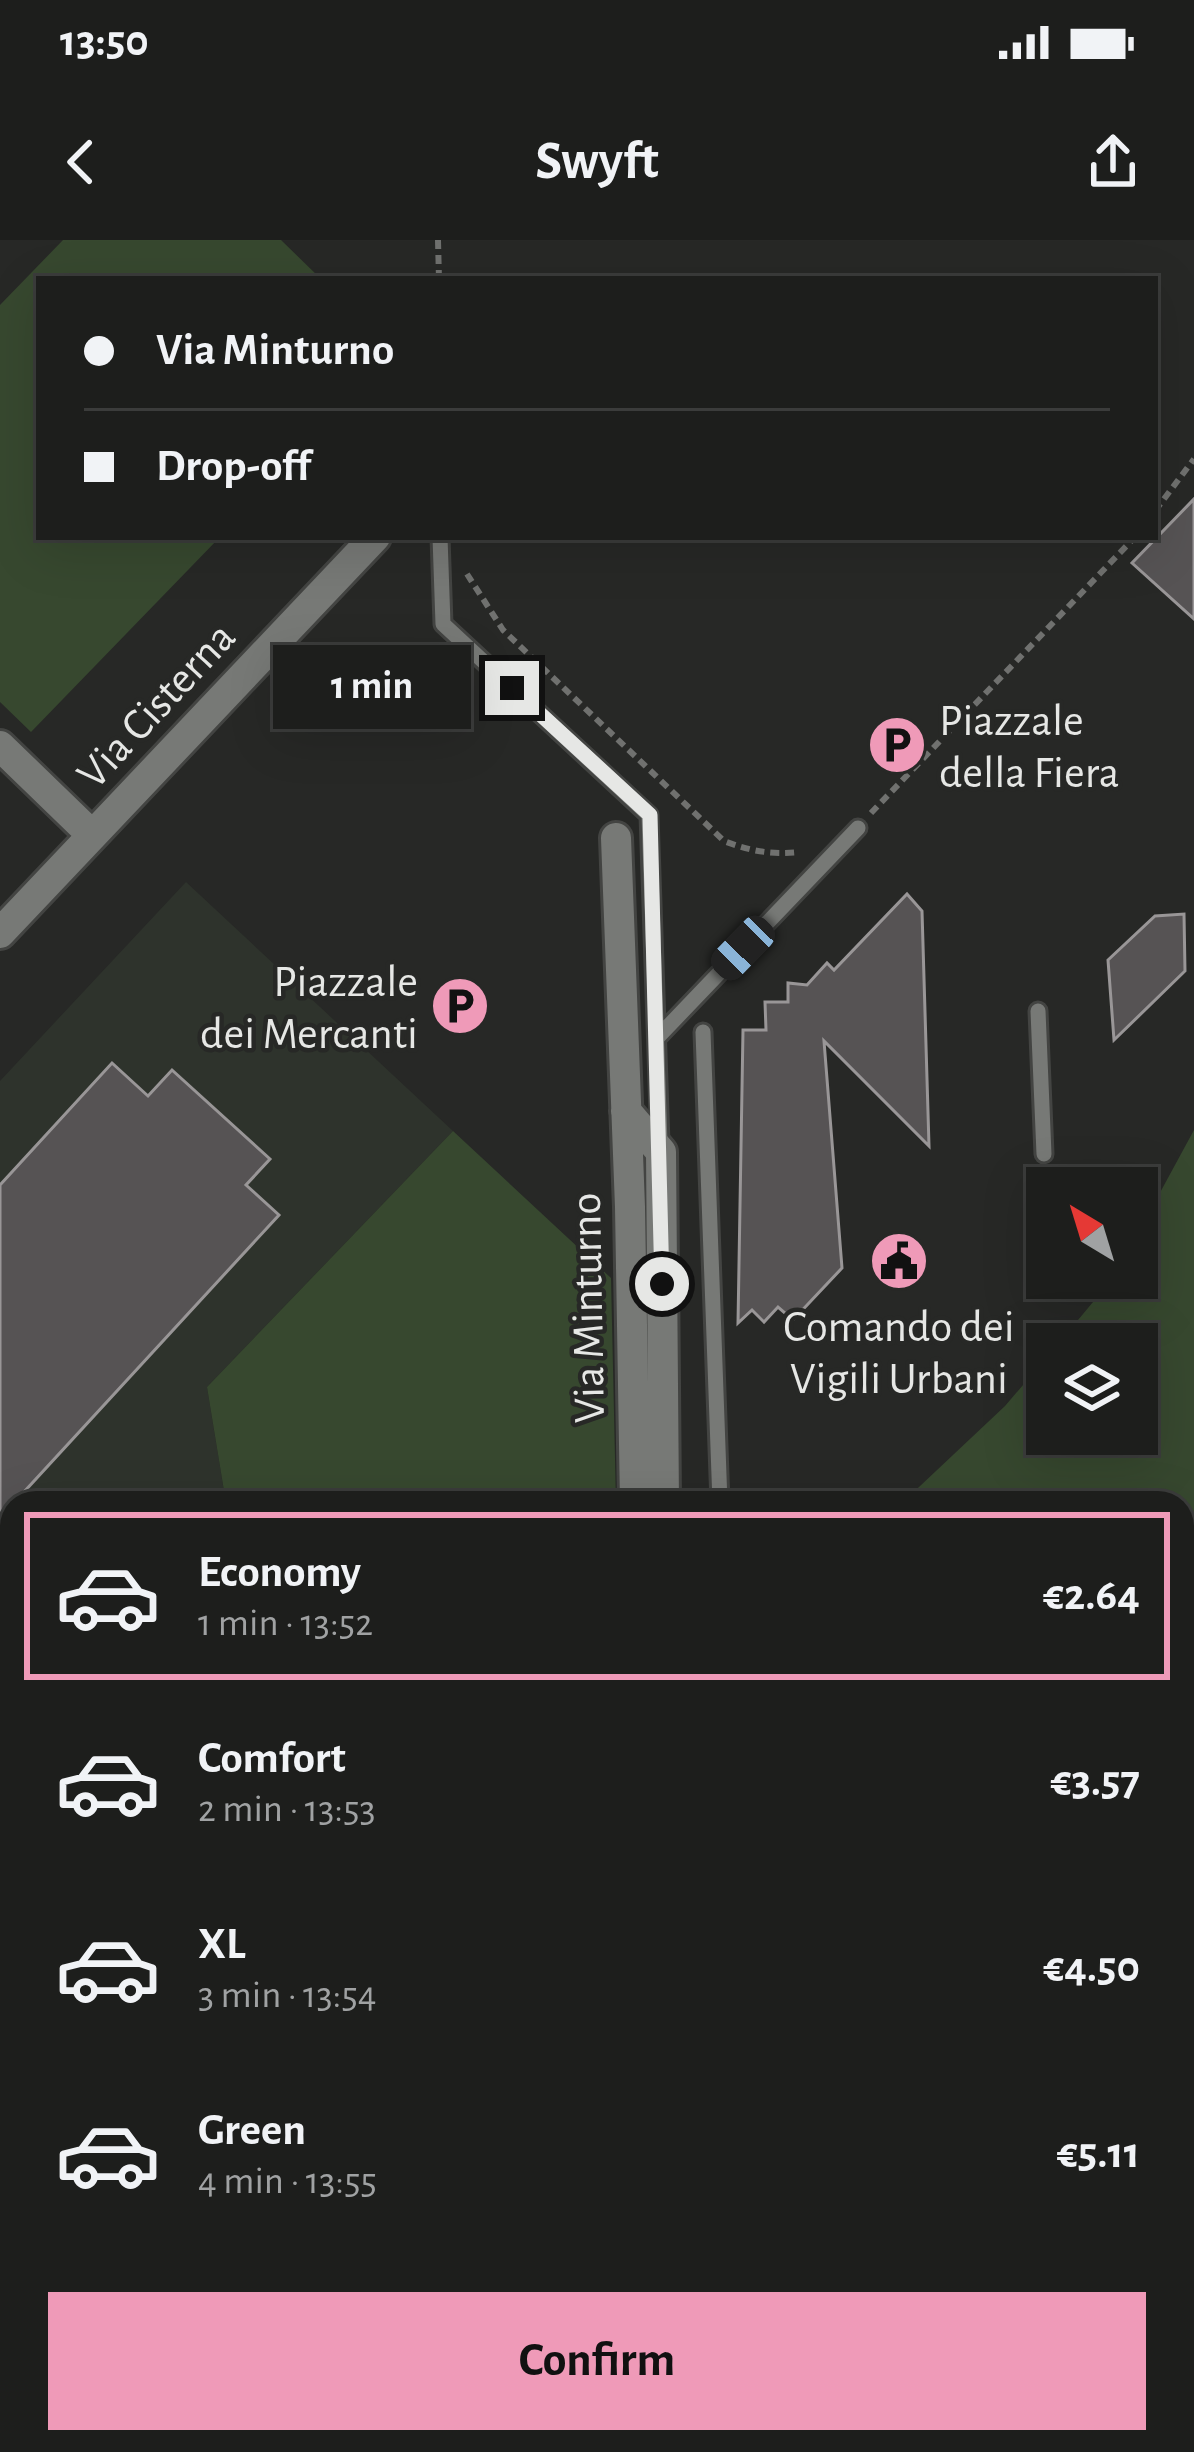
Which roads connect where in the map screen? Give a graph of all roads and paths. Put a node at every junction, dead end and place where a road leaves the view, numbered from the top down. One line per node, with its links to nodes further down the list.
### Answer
1 (438, 240): 2 (path)
2 (439, 276)
3 (1194, 459): 4 (path)
4 (1158, 508)
5 (372, 540): 11 (street, Via Cisterna)
6 (440, 540): 17 (lane)
7 (1132, 540): 10 (path)
8 (458, 558): 13 (path)
9 (0, 746): 11 (street)
10 (857, 828): 17 (lane)
11 (92, 835): 14 (street, Via Cisterna)
12 (616, 838): 18 (street, Via Minturno)
13 (807, 851)
14 (0, 932)
15 (1038, 1011): 20 (lane)
16 (703, 1031): 23 (lane)
17 (657, 1038): 19 (lane)
18 (626, 1111): 19 (street, Via Minturno); 21 (street, Via Minturno)
19 (661, 1152): 22 (street, Via Minturno)
20 (1044, 1154)
21 (634, 1491)
22 (664, 1491)
23 (719, 1491)

